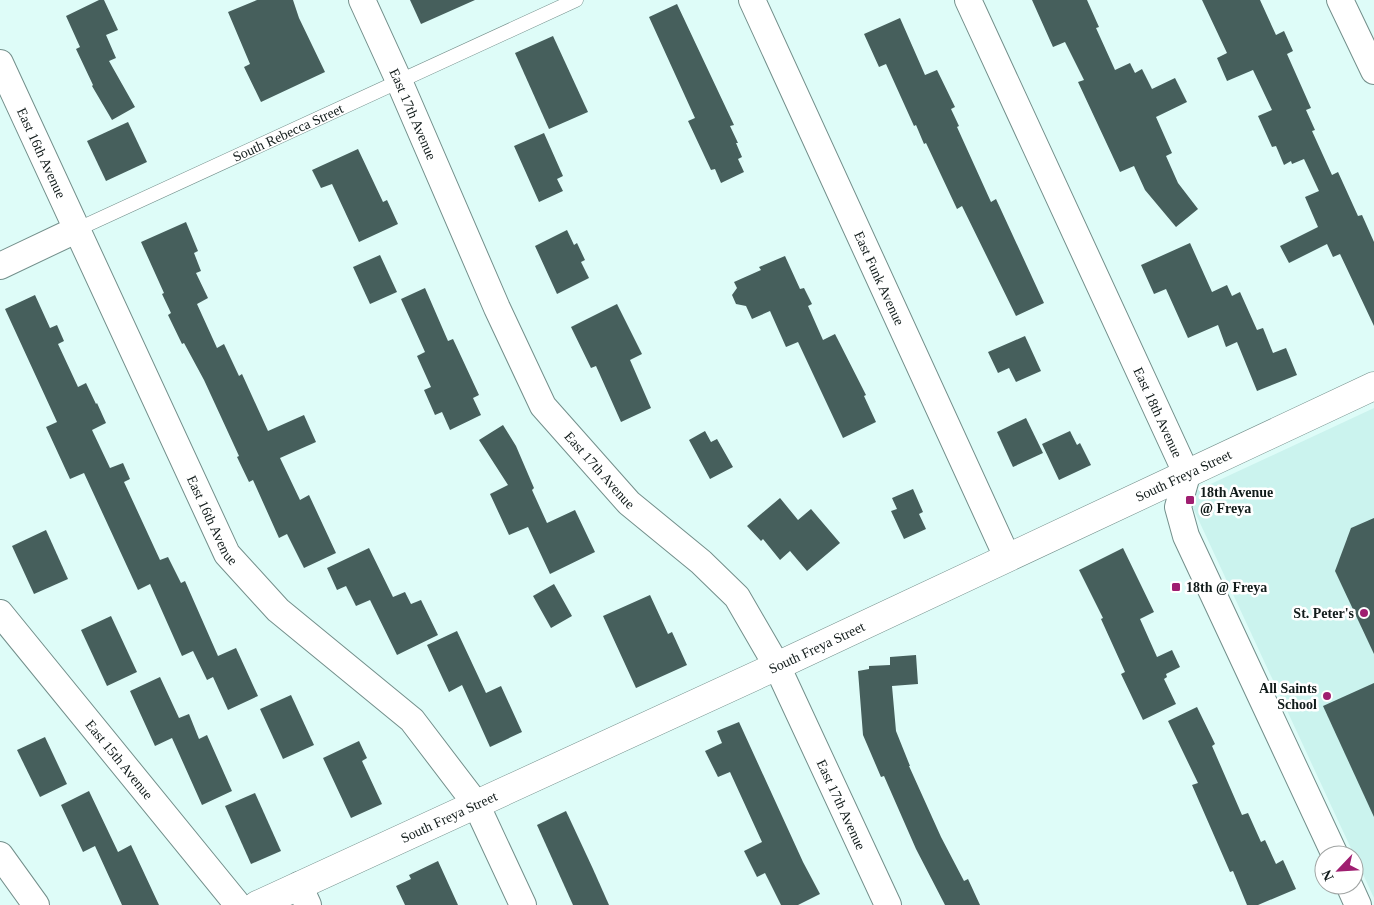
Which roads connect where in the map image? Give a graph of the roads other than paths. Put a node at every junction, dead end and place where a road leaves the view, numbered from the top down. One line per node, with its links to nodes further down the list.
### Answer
1 (362, 0): 8 (street, East 17th Avenue)
2 (576, 0): 8 (lane, South Rebecca Street)
3 (752, 0): 13 (street, East Funk Avenue)
4 (968, 0): 12 (street, East 18th Avenue)
5 (1340, 0): 7 (street)
6 (0, 63): 9 (street, East 16th Avenue)
7 (1374, 71)
8 (400, 81): 9 (lane, South Rebecca Street); 15 (street, East 17th Avenue)
9 (78, 229): 10 (street, South Rebecca Street); 16 (street, East 16th Avenue)
10 (0, 266)
11 (1372, 391): 12 (main road, South Freya Street)
12 (1187, 475): 13 (main road, South Freya Street); 17 (street, East 18th Avenue)
13 (1007, 557): 15 (main road, South Freya Street)
14 (0, 613): 21 (street, East 15th Avenue)
15 (777, 666): 16 (main road, South Freya Street); 24 (street, East 17th Avenue)
16 (476, 804): 19 (main road, South Freya Street); 23 (street, East 16th Avenue)
17 (1330, 845)
18 (0, 855): 20 (street)
19 (303, 895): 22 (main road, South Freya Street)
20 (36, 905)
21 (238, 905)
22 (257, 905)
23 (523, 905)
24 (888, 905)

